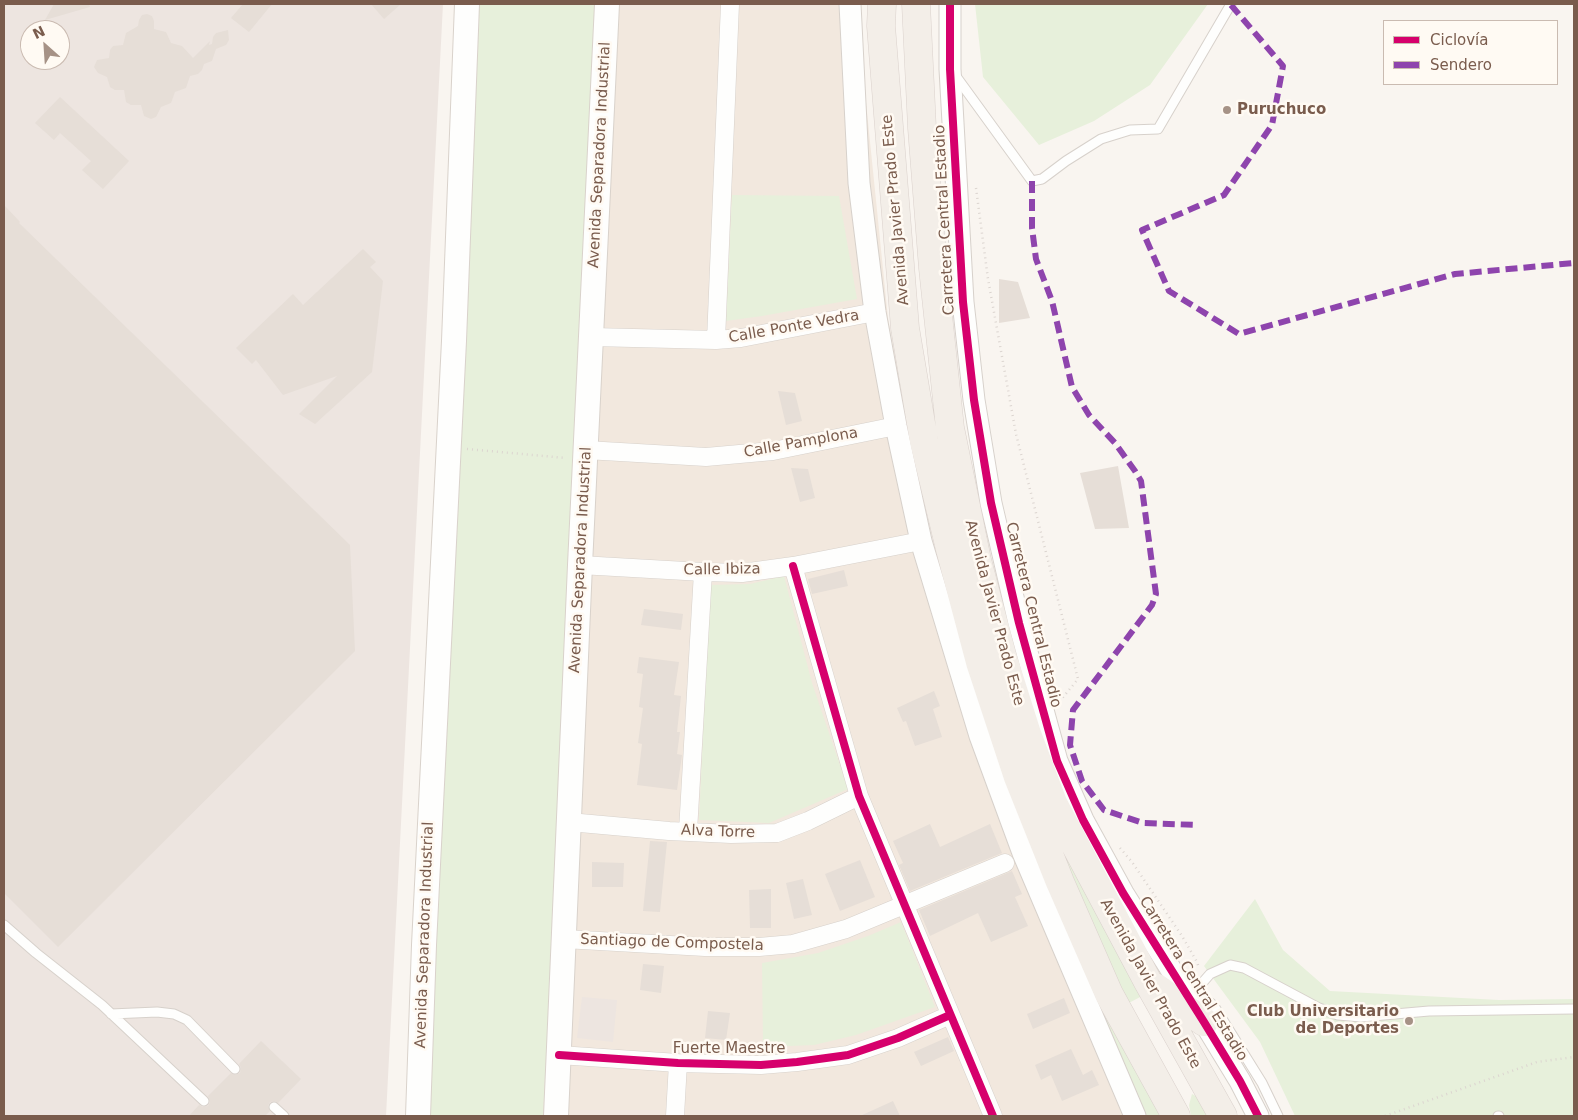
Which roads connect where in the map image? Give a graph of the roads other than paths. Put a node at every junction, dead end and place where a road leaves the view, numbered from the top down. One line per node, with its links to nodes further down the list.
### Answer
1 (467, 4): 40 (main road, Avenida Separadora Industrial)
2 (608, 4): 11 (main road, Avenida Separadora Industrial)
3 (730, 4): 12 (street)
4 (850, 4): 10 (street)
5 (882, 4): 32 (main road, Avenida Javier Prado Este)
6 (916, 4): 26 (main road, Avenida Javier Prado Este)
7 (950, 4): 9 (street, Carretera Central Estadio)
8 (1231, 4): 9 (lane)
9 (950, 69): 27 (street, Carretera Central Estadio)
10 (875, 312): 12 (street, Calle Ponte Vedra); 13 (street)
11 (592, 337): 12 (street, Calle Ponte Vedra); 14 (main road, Avenida Separadora Industrial)
12 (716, 340)
13 (896, 426): 14 (street, Calle Pamplona); 15 (street)
14 (586, 455): 16 (main road, Avenida Separadora Industrial)
15 (921, 540): 17 (street, Calle Ibiza); 44 (street)
16 (580, 565): 18 (street, Calle Ibiza); 20 (main road, Avenida Separadora Industrial)
17 (792, 566): 18 (street, Calle Ibiza); 19 (street)
18 (703, 572): 21 (street)
19 (859, 796): 21 (street, Alva Torre); 23 (street)
20 (570, 822): 21 (street, Alva Torre); 25 (main road, Avenida Separadora Industrial)
21 (688, 831)
22 (1005, 863): 23 (street, Santiago de Compostela)
23 (904, 904): 25 (street, Santiago de Compostela); 30 (street)
24 (4, 925): 29 (lane)
25 (564, 939): 33 (main road, Avenida Separadora Industrial)
26 (1148, 982): 31 (main road); 36 (main road, Avenida Javier Prado Este)
27 (1196, 989): 28 (lane); 31 (street, Carretera Central Estadio); 48 (lane, Carretera Central Estadio)
28 (1574, 1009)
29 (111, 1014): 35 (lane); 37 (lane)
30 (950, 1014): 34 (street, Fuerte Maestre); 43 (street)
31 (1204, 1022): 47 (street, Carretera Central Estadio)
32 (1138, 1048): 36 (main road); 45 (main road, Avenida Javier Prado Este)
33 (559, 1055): 34 (street, Fuerte Maestre); 41 (main road, Avenida Separadora Industrial)
34 (678, 1063): 42 (street)
35 (235, 1069)
36 (1199, 1072): 46 (main road, Avenida Javier Prado Este)
37 (204, 1101)
38 (274, 1107): 39 (lane)
39 (284, 1116)
40 (418, 1116)
41 (556, 1116)
42 (675, 1116)
43 (993, 1116)
44 (1135, 1116)
45 (1176, 1116)
46 (1223, 1116)
47 (1258, 1116)
48 (1278, 1116)

